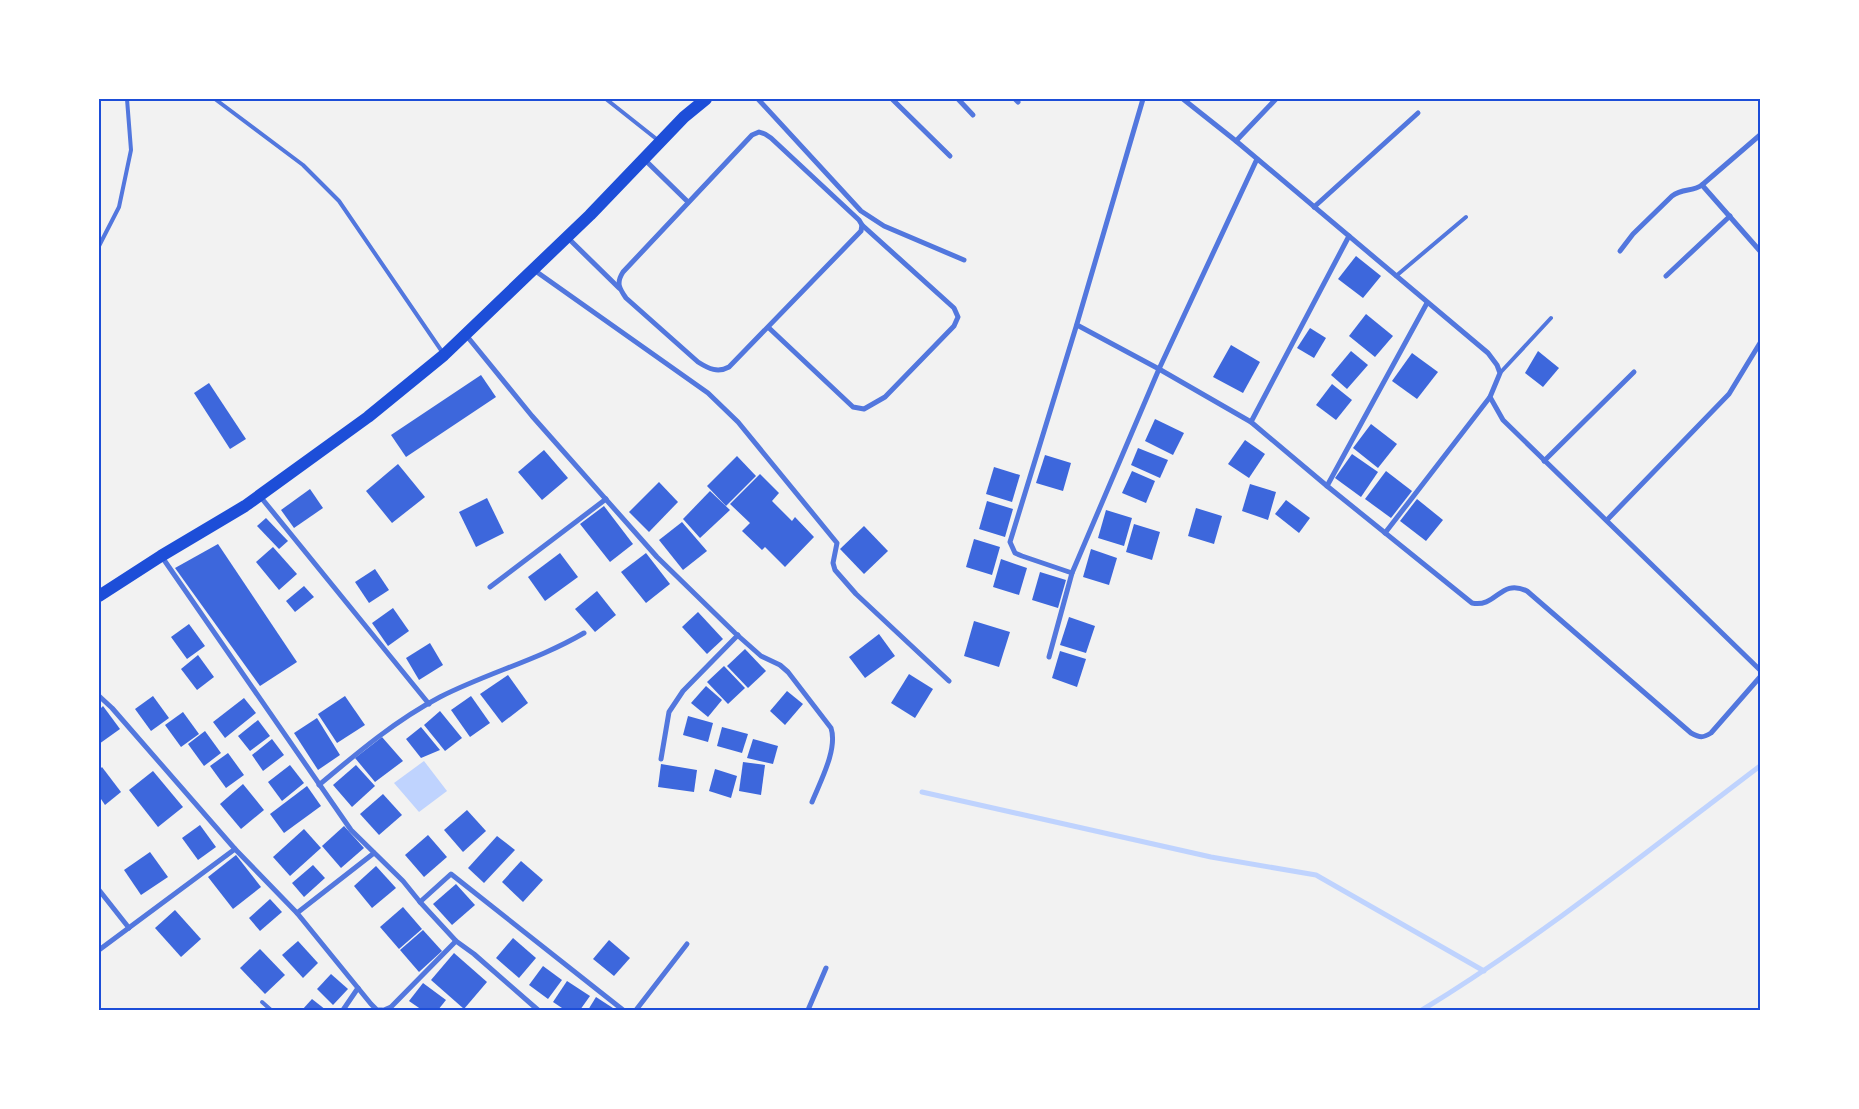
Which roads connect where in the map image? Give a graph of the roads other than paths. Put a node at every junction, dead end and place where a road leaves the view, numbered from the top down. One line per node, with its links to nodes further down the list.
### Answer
1 (127, 99): 27 (lane)
2 (215, 99): 41 (lane)
3 (606, 99): 15 (lane)
4 (706, 99): 15 (main road)
5 (758, 99): 30 (street)
6 (892, 99): 16 (street)
7 (958, 99): 12 (street)
8 (1143, 99): 37 (street)
9 (1183, 99): 14 (street)
10 (1276, 99): 14 (street)
11 (1418, 113): 21 (street)
12 (972, 115)
13 (1760, 135): 19 (street)
14 (1236, 141): 18 (street)
15 (660, 142): 17 (main road)
16 (950, 156)
17 (644, 159): 20 (street); 26 (main road)
18 (1257, 159): 21 (street); 42 (street)
19 (1702, 186): 22 (street); 28 (street)
20 (688, 202): 24 (street); 34 (street)
21 (1314, 207): 25 (street)
22 (1730, 216): 29 (street); 33 (street)
23 (1466, 217): 32 (lane)
24 (862, 226): 38 (street); 38 (street)
25 (1349, 236): 32 (street); 46 (street)
26 (567, 237): 31 (main road); 34 (street)
27 (99, 246)
28 (1620, 250)
29 (1760, 251)
30 (964, 260)
31 (533, 270): 39 (main road); 62 (street)
32 (1396, 276): 35 (street)
33 (1666, 276)
34 (621, 290): 38 (street)
35 (1427, 303): 44 (street); 48 (street)
36 (1550, 318): 44 (lane)
37 (1077, 325): 42 (street); 54 (street)
38 (769, 328)
39 (466, 334): 41 (main road); 50 (street)
40 (1760, 343): 51 (street)
41 (444, 355): 49 (main road)
42 (1159, 369): 46 (street); 54 (street)
43 (1634, 372): 47 (street)
44 (1500, 373): 45 (street)
45 (1490, 397): 47 (street); 52 (street)
46 (1252, 422): 48 (street)
47 (1544, 461): 51 (street)
48 (1327, 486): 52 (street)
49 (259, 496): 53 (main road); 64 (street)
50 (606, 499): 55 (street); 58 (street)
51 (1607, 520): 60 (street)
52 (1385, 533): 61 (street)
53 (161, 556): 56 (main road); 66 (street)
54 (1072, 573): 59 (street)
55 (490, 587)
56 (99, 596)
57 (584, 633): 64 (street)
58 (738, 635): 65 (street); 67 (street)
59 (1049, 657)
60 (1760, 670)
61 (1760, 677)
62 (949, 681)
63 (99, 696): 68 (street)
64 (429, 704): 66 (street)
65 (661, 759)
66 (319, 785): 69 (street)
67 (812, 802)
68 (235, 848): 72 (street); 73 (street)
69 (374, 853): 71 (street); 72 (street)
70 (99, 890): 73 (street)
71 (420, 902): 74 (street); 84 (street)
72 (297, 912): 78 (street)
73 (129, 928): 76 (street)
74 (456, 941): 82 (street); 83 (street)
75 (687, 944): 85 (street)
76 (99, 950)
77 (826, 968): 86 (street)
78 (358, 988): 81 (street); 82 (street)
79 (262, 1002): 80 (lane)
80 (271, 1010)
81 (343, 1010)
82 (383, 1010)
83 (538, 1010)
84 (623, 1010)
85 (636, 1010)
86 (808, 1010)

